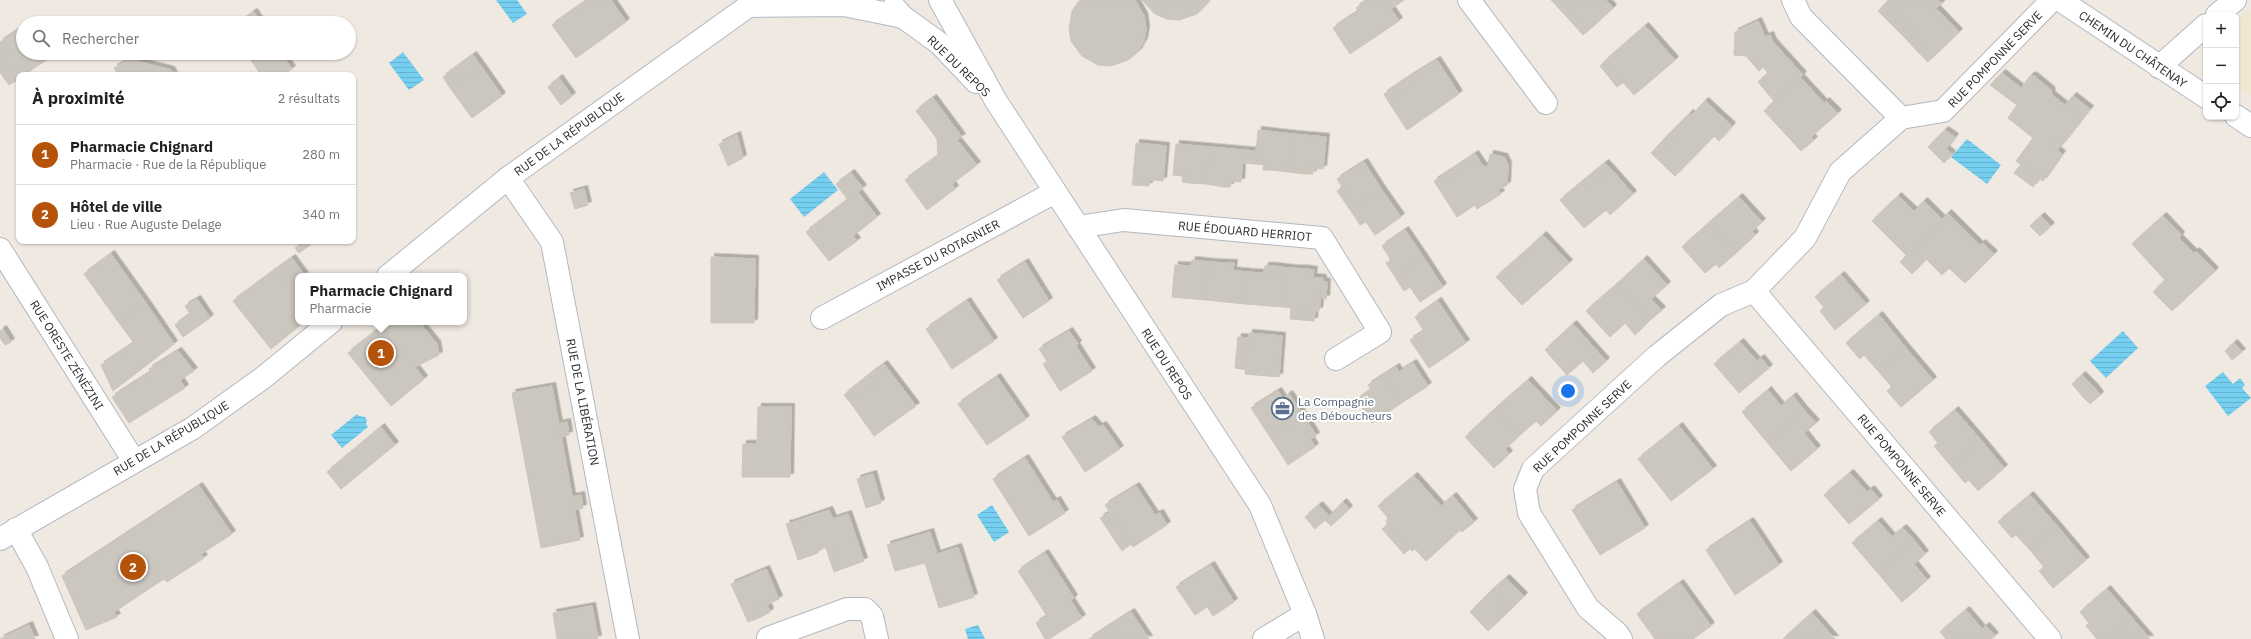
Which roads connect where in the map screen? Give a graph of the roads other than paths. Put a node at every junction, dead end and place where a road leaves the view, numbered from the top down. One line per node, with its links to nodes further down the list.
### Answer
1 (888, 0): 10 (street, RUE DU REPOS)
2 (940, 0): 14 (street, RUE DU REPOS)
3 (1469, 0): 15 (street)
4 (1793, 0): 16 (street)
5 (2052, 0): 16 (street, RUE POMPONNE SERVE)
6 (2060, 0): 12 (street, CHEMIN DU CHÂTENAY)
7 (2234, 0): 9 (street)
8 (753, 3): 10 (street, RUE DU REPOS); 19 (street, RUE DE LA RÉPUBLIQUE)
9 (2220, 12)
10 (903, 17): 14 (street, RUE DU REPOS)
11 (2203, 28): 12 (street)
12 (2159, 67): 13 (street, CHEMIN DU CHÂTENAY)
13 (2203, 95)
14 (996, 102): 20 (street, RUE DU REPOS)
15 (1546, 103)
16 (1901, 118): 24 (street, RUE POMPONNE SERVE)
17 (2239, 118): 18 (street)
18 (2251, 126)
19 (508, 178): 23 (street, RUE DE LA RÉPUBLIQUE); 33 (street, RUE DE LA LIBÉRATION)
20 (1055, 192): 21 (street, RUE DU REPOS); 25 (street, IMPASSE DU ROTAGNIER)
21 (1078, 227): 27 (street, RUE ÉDOUARD HERRIOT); 30 (street, RUE DU REPOS)
22 (0, 249): 28 (street, RUE ORESTE ZÉNÉZINI)
23 (392, 273)
24 (1754, 291): 37 (street, RUE POMPONNE SERVE); 38 (street, RUE POMPONNE SERVE)
25 (822, 318)
26 (327, 325): 28 (street, RUE DE LA RÉPUBLIQUE)
27 (1336, 359)
28 (134, 461): 29 (street, RUE DE LA RÉPUBLIQUE)
29 (8, 534): 32 (street)
30 (1305, 614): 35 (street); 36 (street, RUE DU REPOS)
31 (768, 638): 34 (street)
32 (67, 639)
33 (628, 639)
34 (877, 639)
35 (1264, 639)
36 (1313, 639)
37 (1621, 639)
38 (2050, 639)

